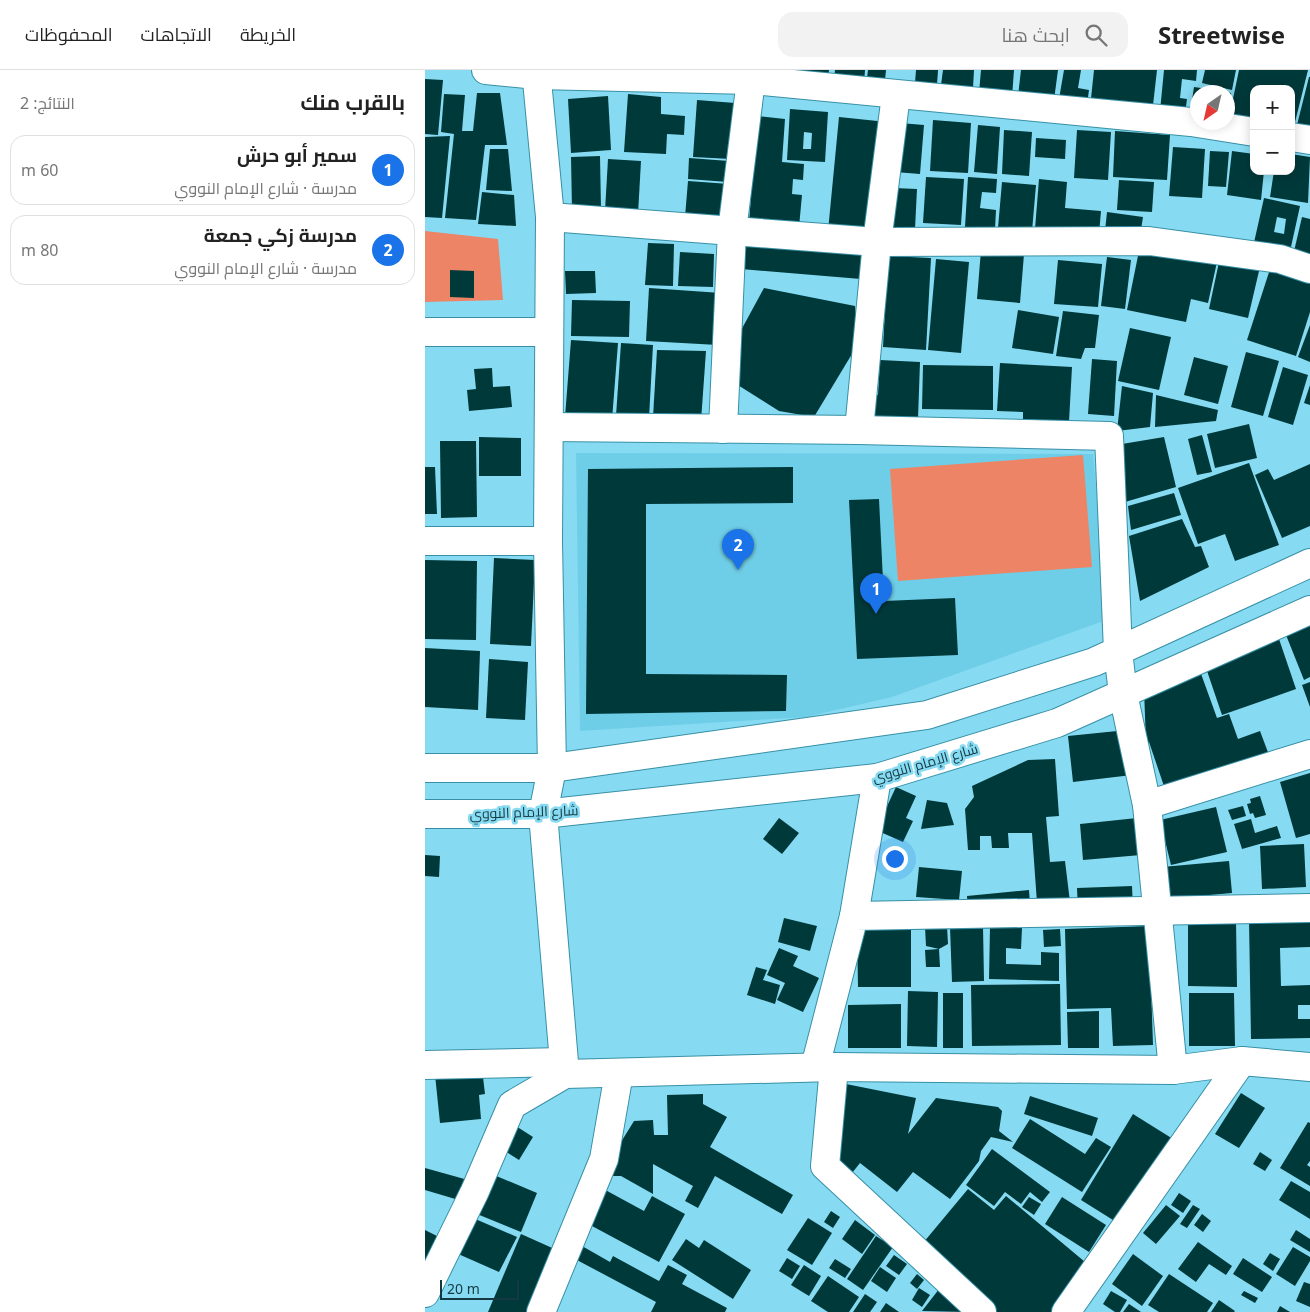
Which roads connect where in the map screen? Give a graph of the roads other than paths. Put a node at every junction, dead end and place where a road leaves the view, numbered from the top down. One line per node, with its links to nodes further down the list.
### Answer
1 (486, 70): 2 (street)
2 (536, 72): 3 (street); 8 (street)
3 (751, 80): 4 (street); 9 (street)
4 (896, 95): 5 (street); 10 (street)
5 (1250, 131)
6 (1295, 138): 7 (street)
7 (1310, 140)
8 (550, 217): 9 (street); 13 (street)
9 (732, 231): 10 (street); 15 (street)
10 (877, 242): 11 (street); 16 (street)
11 (1310, 268)
12 (425, 332): 13 (street)
13 (549, 332): 14 (street)
14 (549, 426): 15 (street); 18 (street)
15 (723, 429): 16 (street)
16 (859, 430): 21 (street)
17 (425, 541): 18 (street)
18 (548, 541): 25 (street)
19 (1310, 563): 21 (street)
20 (1310, 610): 22 (street, شارع الإمام النووي)
21 (1118, 651): 22 (street); 25 (street)
22 (1123, 694): 26 (street, شارع الإمام النووي); 27 (street)
23 (1310, 754): 27 (street)
24 (425, 768): 25 (street)
25 (552, 768): 29 (street)
26 (877, 778): 29 (street, شارع الإمام النووي); 32 (street)
27 (1147, 805): 31 (street)
28 (425, 814): 29 (street, شارع الإمام النووي)
29 (543, 814): 37 (street)
30 (1310, 908): 31 (street)
31 (1158, 912): 32 (street); 38 (street)
32 (854, 916): 35 (street)
33 (1242, 1061): 36 (street); 38 (street); 43 (street)
34 (425, 1065): 37 (street)
35 (824, 1067): 38 (street); 39 (street); 41 (street)
36 (1310, 1067)
37 (564, 1068): 39 (street); 40 (street)
38 (1173, 1070)
39 (619, 1073): 42 (street)
40 (425, 1293)
41 (979, 1311)
42 (541, 1312)
43 (1065, 1312)

